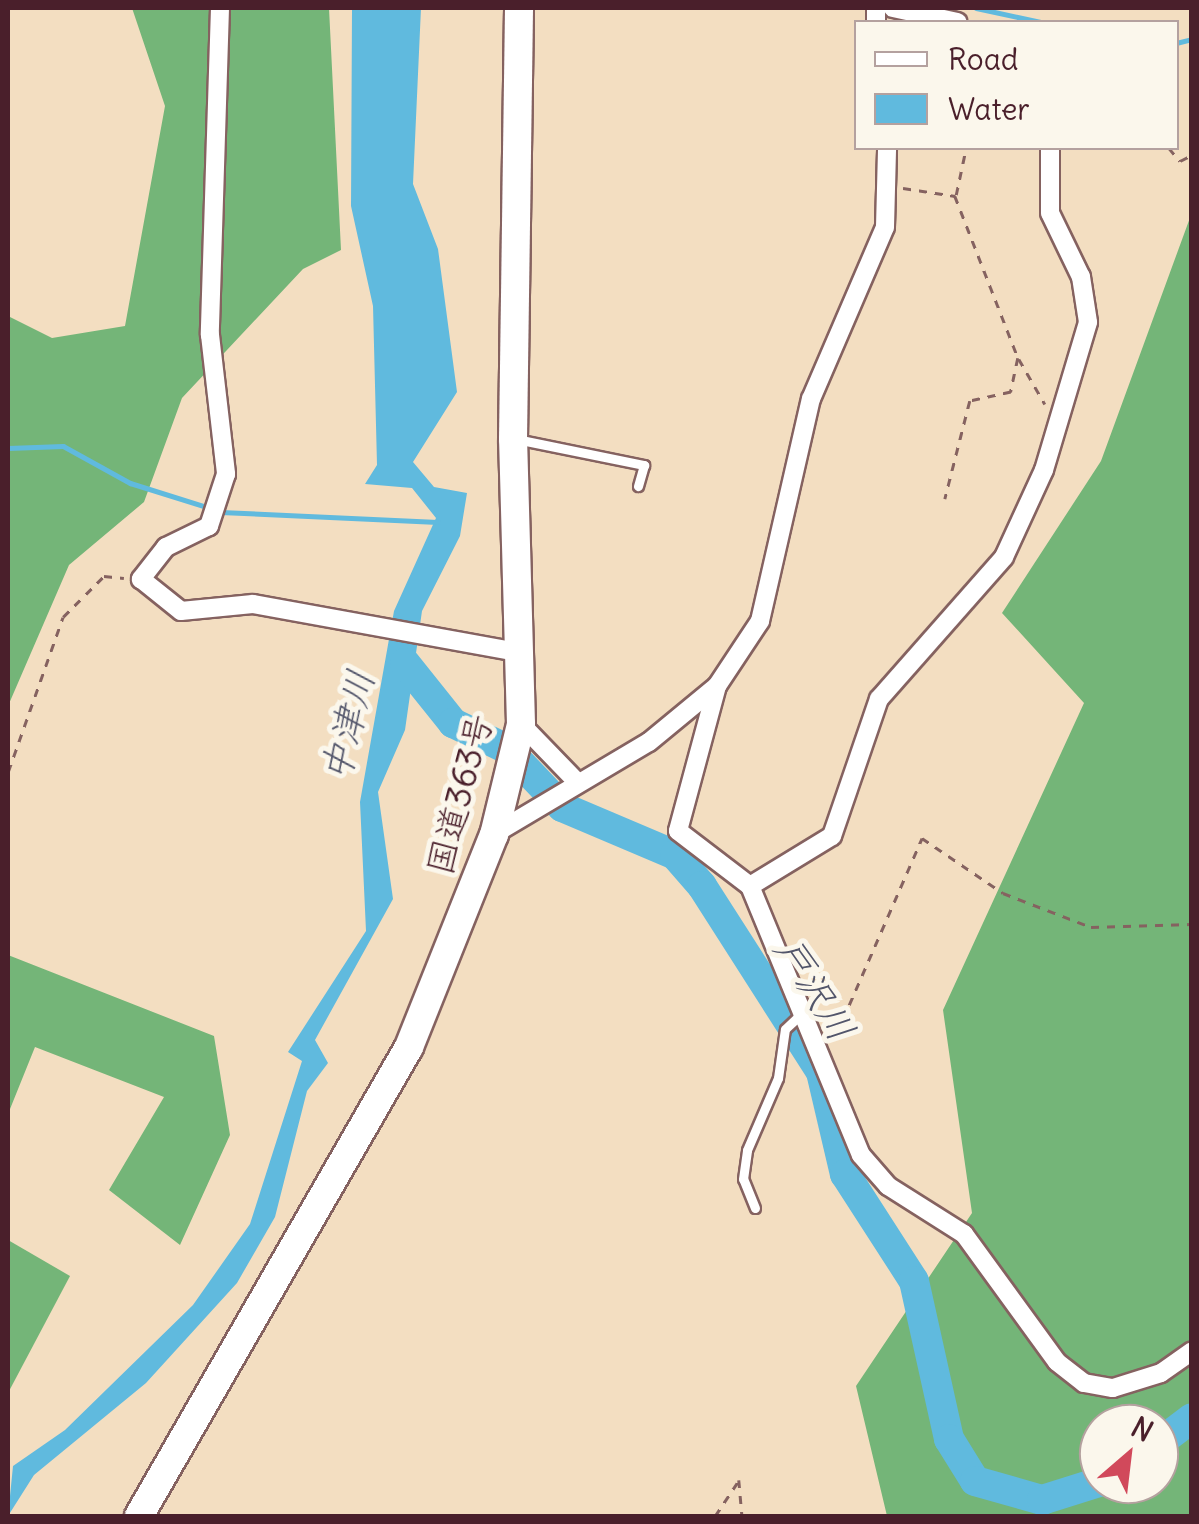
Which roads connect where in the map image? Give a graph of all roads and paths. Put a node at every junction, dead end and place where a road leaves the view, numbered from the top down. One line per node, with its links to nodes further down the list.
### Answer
1 (220, 8): 17 (street)
2 (520, 8): 14 (highway, 国道363号)
3 (893, 8): 4 (street)
4 (949, 20)
5 (888, 150): 10 (street)
6 (966, 150): 11 (path)
7 (1050, 150): 13 (street)
8 (1171, 150): 9 (path)
9 (1192, 154)
10 (892, 186): 11 (path); 19 (street)
11 (955, 196): 12 (path)
12 (1018, 358): 13 (path); 16 (path)
13 (1061, 418): 24 (street)
14 (513, 439): 15 (lane); 18 (highway, 国道363号)
15 (638, 486)
16 (945, 499)
17 (141, 579): 18 (street); 21 (path)
18 (511, 652): 20 (highway, 国道363号)
19 (717, 686): 22 (street); 24 (street)
20 (521, 724): 22 (street); 23 (highway, 国道363号)
21 (8, 772)
22 (576, 781): 23 (street)
23 (494, 835): 31 (highway, 国道363号)
24 (750, 886): 26 (street)
25 (1192, 924): 26 (path)
26 (798, 1018): 28 (lane); 30 (street)
27 (8, 1157): 29 (path)
28 (755, 1208)
29 (8, 1266)
30 (1192, 1351)
31 (138, 1516)
32 (715, 1516): 33 (path)
33 (742, 1516)

